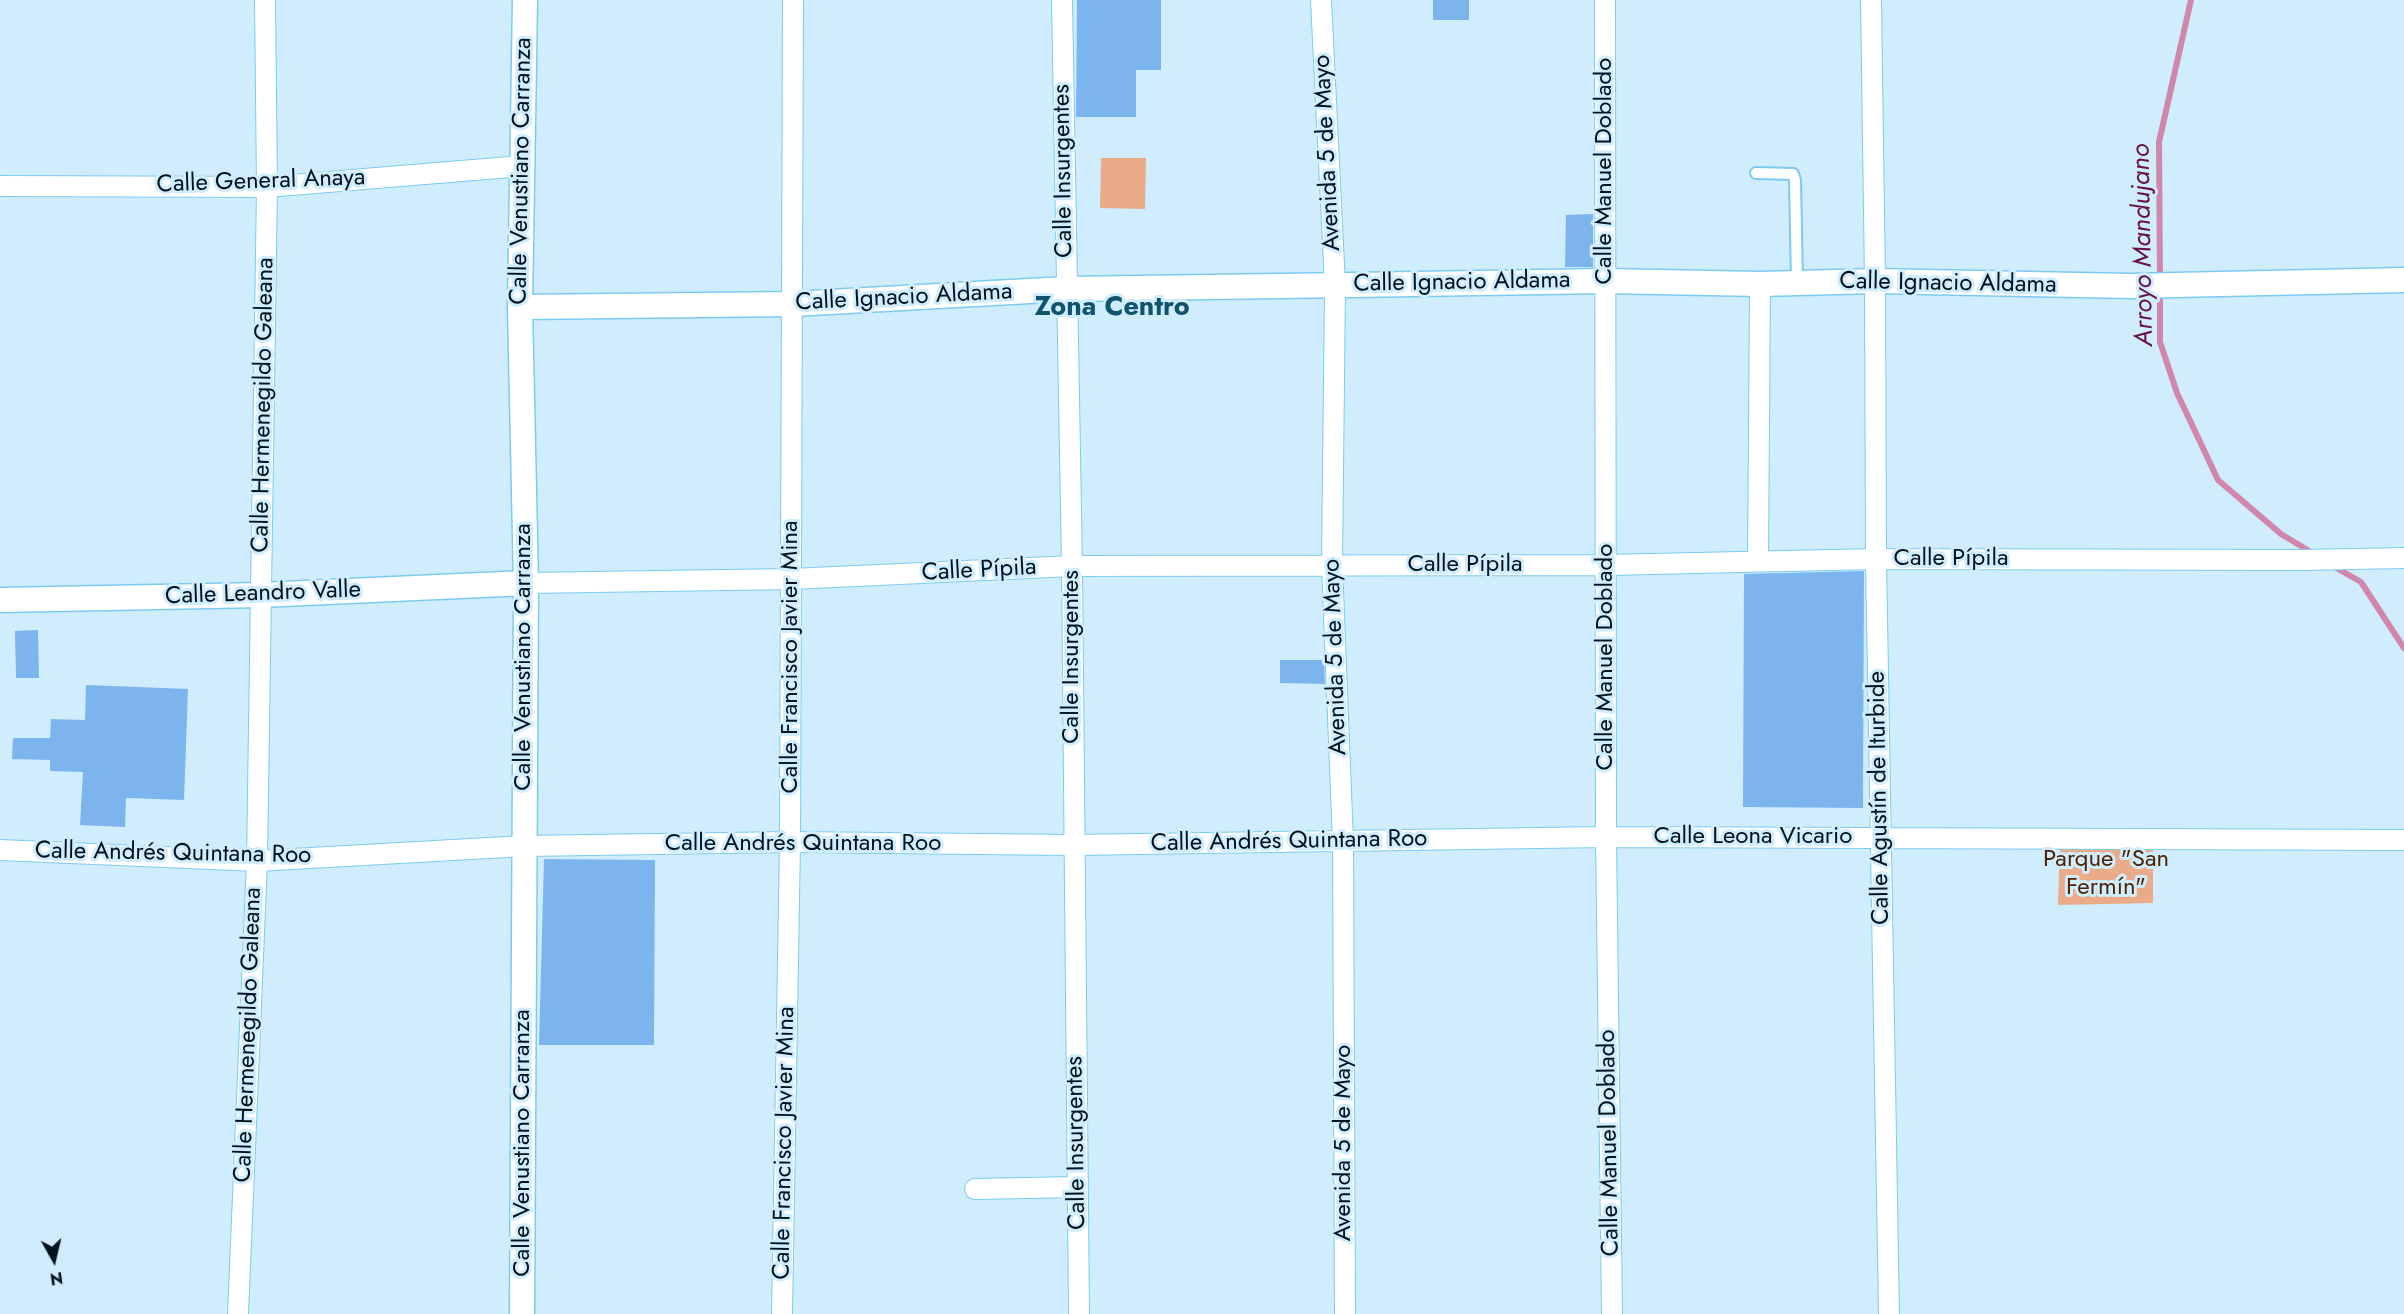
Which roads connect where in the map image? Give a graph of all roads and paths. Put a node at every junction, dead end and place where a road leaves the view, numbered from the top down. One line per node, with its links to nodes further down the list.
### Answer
1 (265, 0): 11 (street, Calle Hermenegildo Galeana)
2 (525, 0): 8 (street, Calle Venustiano Carranza)
3 (793, 0): 19 (street, Calle Francisco Javier Mina)
4 (1062, 0): 18 (street, Calle Insurgentes)
5 (1321, 0): 16 (street, Avenida 5 de Mayo)
6 (1605, 0): 13 (street, Calle Manuel Doblado)
7 (1871, 0): 14 (street, Calle Agustín de Iturbide)
8 (522, 166): 11 (street, Calle General Anaya); 20 (street, Calle Venustiano Carranza)
9 (1756, 174): 15 (lane)
10 (0, 186): 11 (street, Calle General Anaya)
11 (267, 187): 29 (street, Calle Hermenegildo Galeana)
12 (2404, 280): 14 (street, Calle Ignacio Aldama)
13 (1605, 281): 16 (street, Calle Ignacio Aldama); 17 (street, Calle Ignacio Aldama); 25 (street, Calle Manuel Doblado)
14 (1875, 281): 15 (street, Calle Ignacio Aldama); 22 (street, Calle Agustín de Iturbide)
15 (1797, 284): 17 (street, Calle Ignacio Aldama)
16 (1335, 285): 18 (street, Calle Ignacio Aldama); 24 (street, Avenida 5 de Mayo)
17 (1760, 285): 23 (street)
18 (1066, 290): 19 (street, Calle Ignacio Aldama); 26 (street, Calle Insurgentes)
19 (793, 304): 20 (street, Calle Ignacio Aldama); 27 (street, Calle Francisco Javier Mina)
20 (520, 308): 28 (street, Calle Venustiano Carranza)
21 (2404, 558): 22 (street, Calle Pípila)
22 (1876, 559): 23 (street, Calle Pípila); 32 (street, Calle Agustín de Iturbide)
23 (1758, 561): 25 (street, Calle Pípila)
24 (1332, 565): 25 (street, Calle Pípila); 26 (street, Calle Pípila); 35 (street, Avenida 5 de Mayo)
25 (1606, 565): 31 (street, Calle Manuel Doblado)
26 (1072, 566): 27 (street, Calle Pípila); 36 (street, Calle Insurgentes)
27 (792, 579): 28 (street, Calle Pípila); 34 (street, Calle Francisco Javier Mina)
28 (526, 583): 29 (street, Calle Leandro Valle); 37 (street, Calle Venustiano Carranza)
29 (261, 595): 30 (street, Calle Leandro Valle); 39 (street, Calle Hermenegildo Galeana)
30 (0, 600)
31 (1606, 837): 32 (street, Calle Leona Vicario); 35 (street, Calle Andrés Quintana Roo); 47 (street, Calle Manuel Doblado)
32 (1881, 837): 33 (street, Calle Leona Vicario); 48 (street, Calle Agustín de Iturbide)
33 (2404, 840)
34 (790, 842): 36 (street, Calle Andrés Quintana Roo); 37 (street, Calle Andrés Quintana Roo); 44 (street, Calle Francisco Javier Mina)
35 (1342, 842): 36 (street, Calle Andrés Quintana Roo); 46 (street, Avenida 5 de Mayo)
36 (1073, 845): 40 (street, Calle Insurgentes)
37 (524, 846): 39 (street, Calle Andrés Quintana Roo); 43 (street, Calle Venustiano Carranza)
38 (0, 850): 39 (street, Calle Andrés Quintana Roo)
39 (257, 861): 42 (street, Calle Hermenegildo Galeana)
40 (1077, 1187): 41 (street); 45 (street, Calle Insurgentes)
41 (975, 1189)
42 (238, 1314)
43 (522, 1314)
44 (782, 1314)
45 (1079, 1314)
46 (1345, 1314)
47 (1612, 1314)
48 (1889, 1314)

